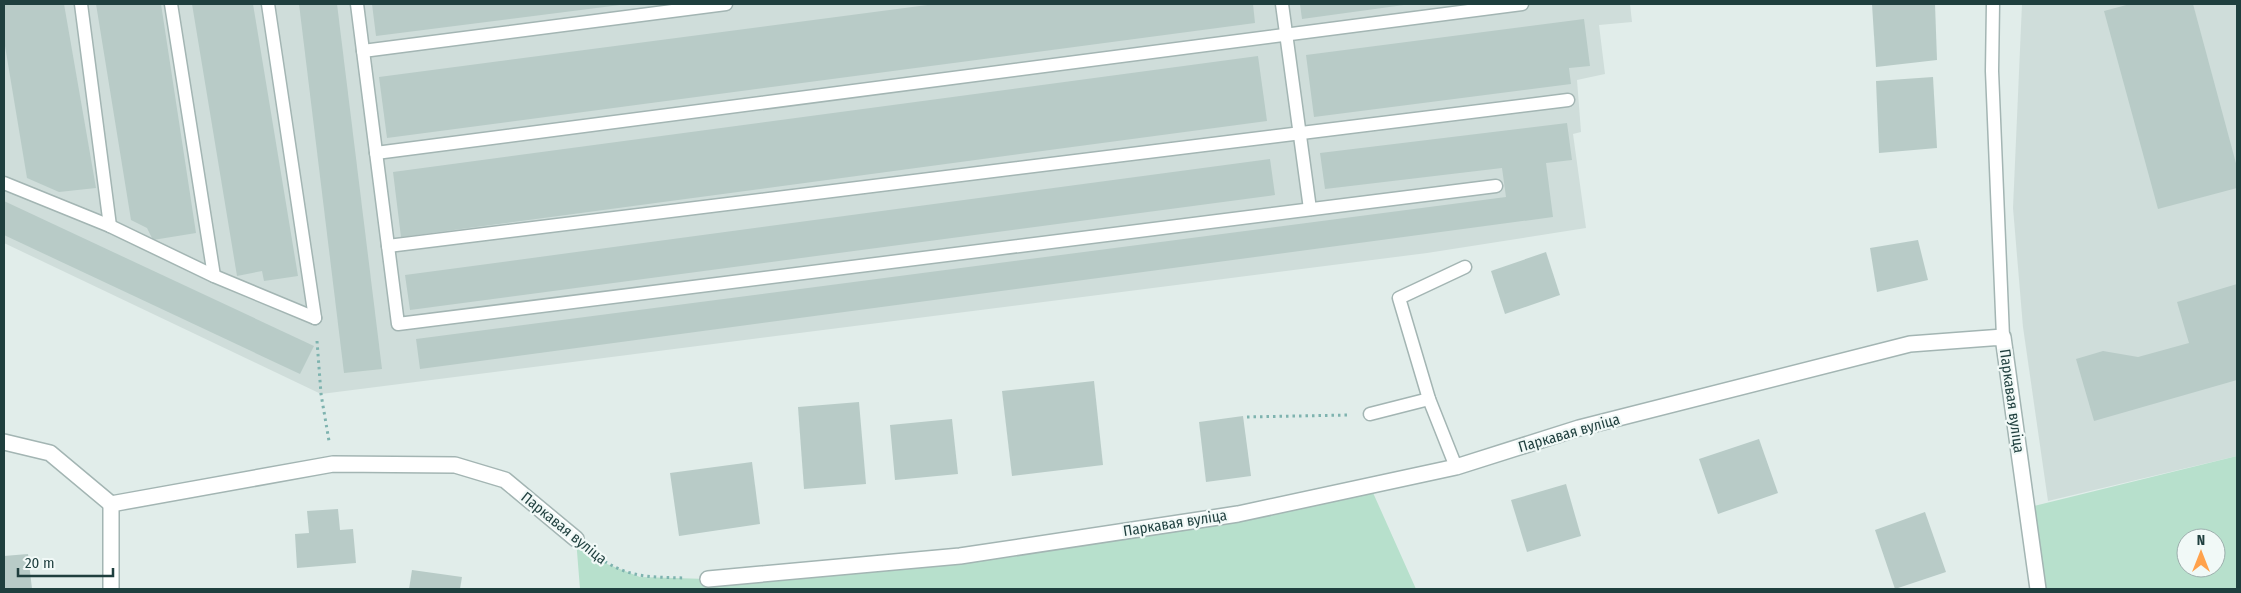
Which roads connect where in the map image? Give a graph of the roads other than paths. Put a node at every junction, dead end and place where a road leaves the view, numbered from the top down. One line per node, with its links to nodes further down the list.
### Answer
1 (81, 4): 17 (lane)
2 (171, 4): 20 (lane)
3 (268, 4): 20 (lane)
4 (357, 4): 10 (lane)
5 (726, 4): 10 (lane)
6 (1282, 4): 9 (lane)
7 (1522, 4): 9 (lane)
8 (1993, 4): 21 (lane)
9 (1286, 34): 12 (lane); 13 (lane)
10 (363, 50): 13 (lane)
11 (1568, 100): 12 (lane)
12 (1300, 134): 16 (lane); 18 (lane)
13 (376, 152): 18 (lane)
14 (4, 183): 17 (lane)
15 (1496, 186): 16 (lane)
16 (1310, 208): 18 (lane)
17 (110, 226): 20 (lane)
18 (388, 246)
19 (1465, 267): 22 (lane)
20 (214, 276)
21 (2003, 337): 25 (street, Паркавая вуліца); 30 (street, Паркавая вуліца)
22 (1429, 399): 23 (lane); 25 (lane)
23 (1370, 414)
24 (4, 442): 26 (street)
25 (1456, 467): 28 (street, Паркавая вуліца)
26 (111, 504): 27 (street, Паркавая вуліца); 29 (street)
27 (576, 539)
28 (708, 579)
29 (111, 589)
30 (2038, 589)

